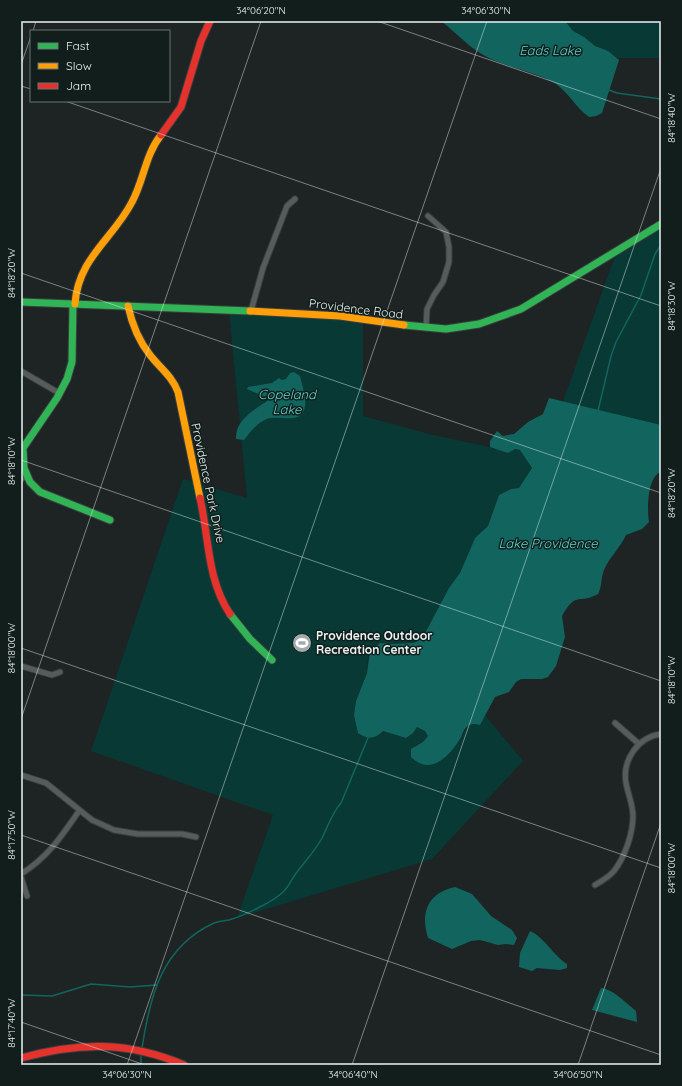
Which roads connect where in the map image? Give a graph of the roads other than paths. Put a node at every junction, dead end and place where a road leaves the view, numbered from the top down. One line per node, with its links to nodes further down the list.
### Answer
1 (210, 21): 6 (street)
2 (295, 199): 8 (street)
3 (428, 216): 9 (street)
4 (661, 224): 9 (street, Providence Road)
5 (21, 302): 6 (street, Providence Road)
6 (74, 304): 7 (street, Providence Road); 11 (street)
7 (128, 306): 8 (street, Providence Road); 14 (street, Providence Park Drive)
8 (251, 311): 9 (street, Providence Road)
9 (426, 328)
10 (21, 371): 11 (street)
11 (60, 393): 12 (street)
12 (24, 477): 13 (street)
13 (110, 520)
14 (272, 660)
15 (21, 666): 16 (street)
16 (60, 672)
17 (615, 723): 19 (street)
18 (661, 734): 19 (street)
19 (639, 744): 24 (street)
20 (21, 775): 21 (street)
21 (79, 811): 22 (street); 23 (street)
22 (196, 837)
23 (21, 875): 25 (street)
24 (595, 885)
25 (27, 896)
26 (21, 1058): 27 (street)
27 (184, 1065)

